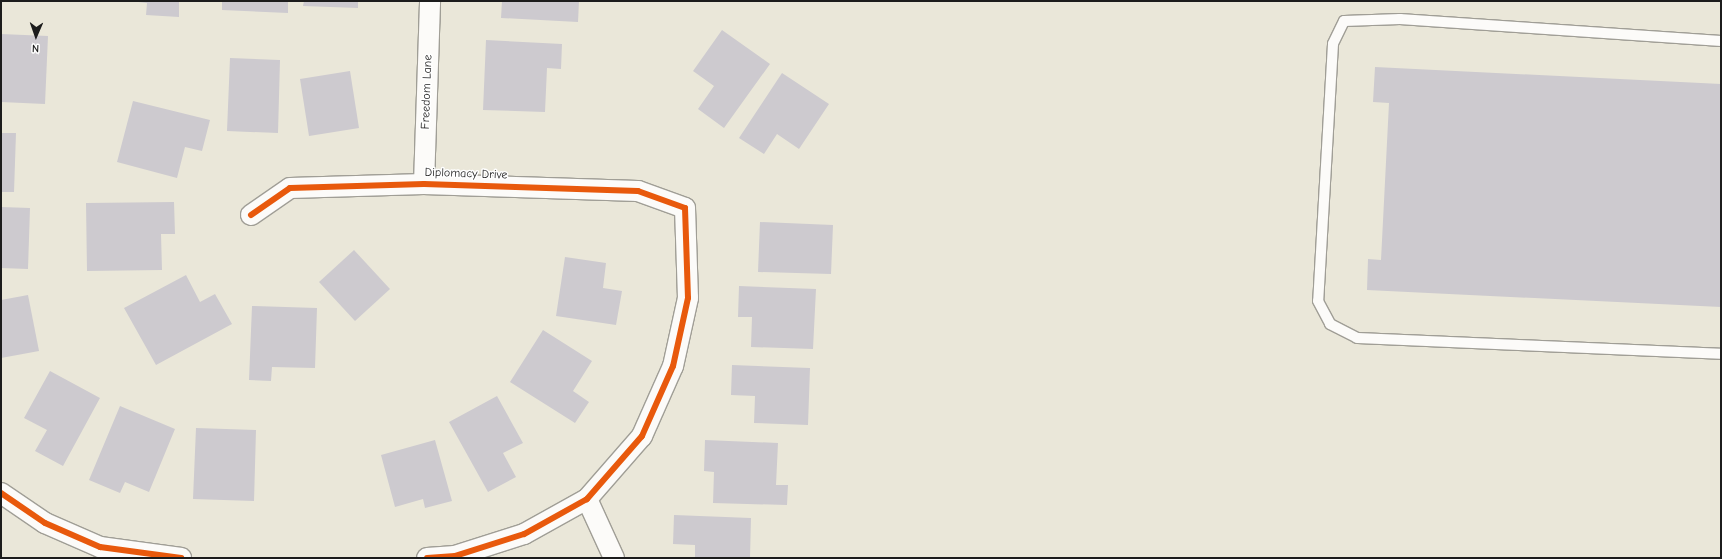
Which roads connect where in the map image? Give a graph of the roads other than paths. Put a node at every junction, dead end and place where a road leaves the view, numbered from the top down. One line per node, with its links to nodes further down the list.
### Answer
1 (430, 1): 3 (street, Freedom Lane)
2 (1721, 40): 5 (lane)
3 (424, 184): 4 (street, Diplomacy Drive); 7 (street, Diplomacy Drive)
4 (251, 215)
5 (1721, 354)
6 (1, 493): 8 (street)
7 (587, 499): 9 (street); 10 (street)
8 (181, 558)
9 (428, 558)
10 (614, 558)

